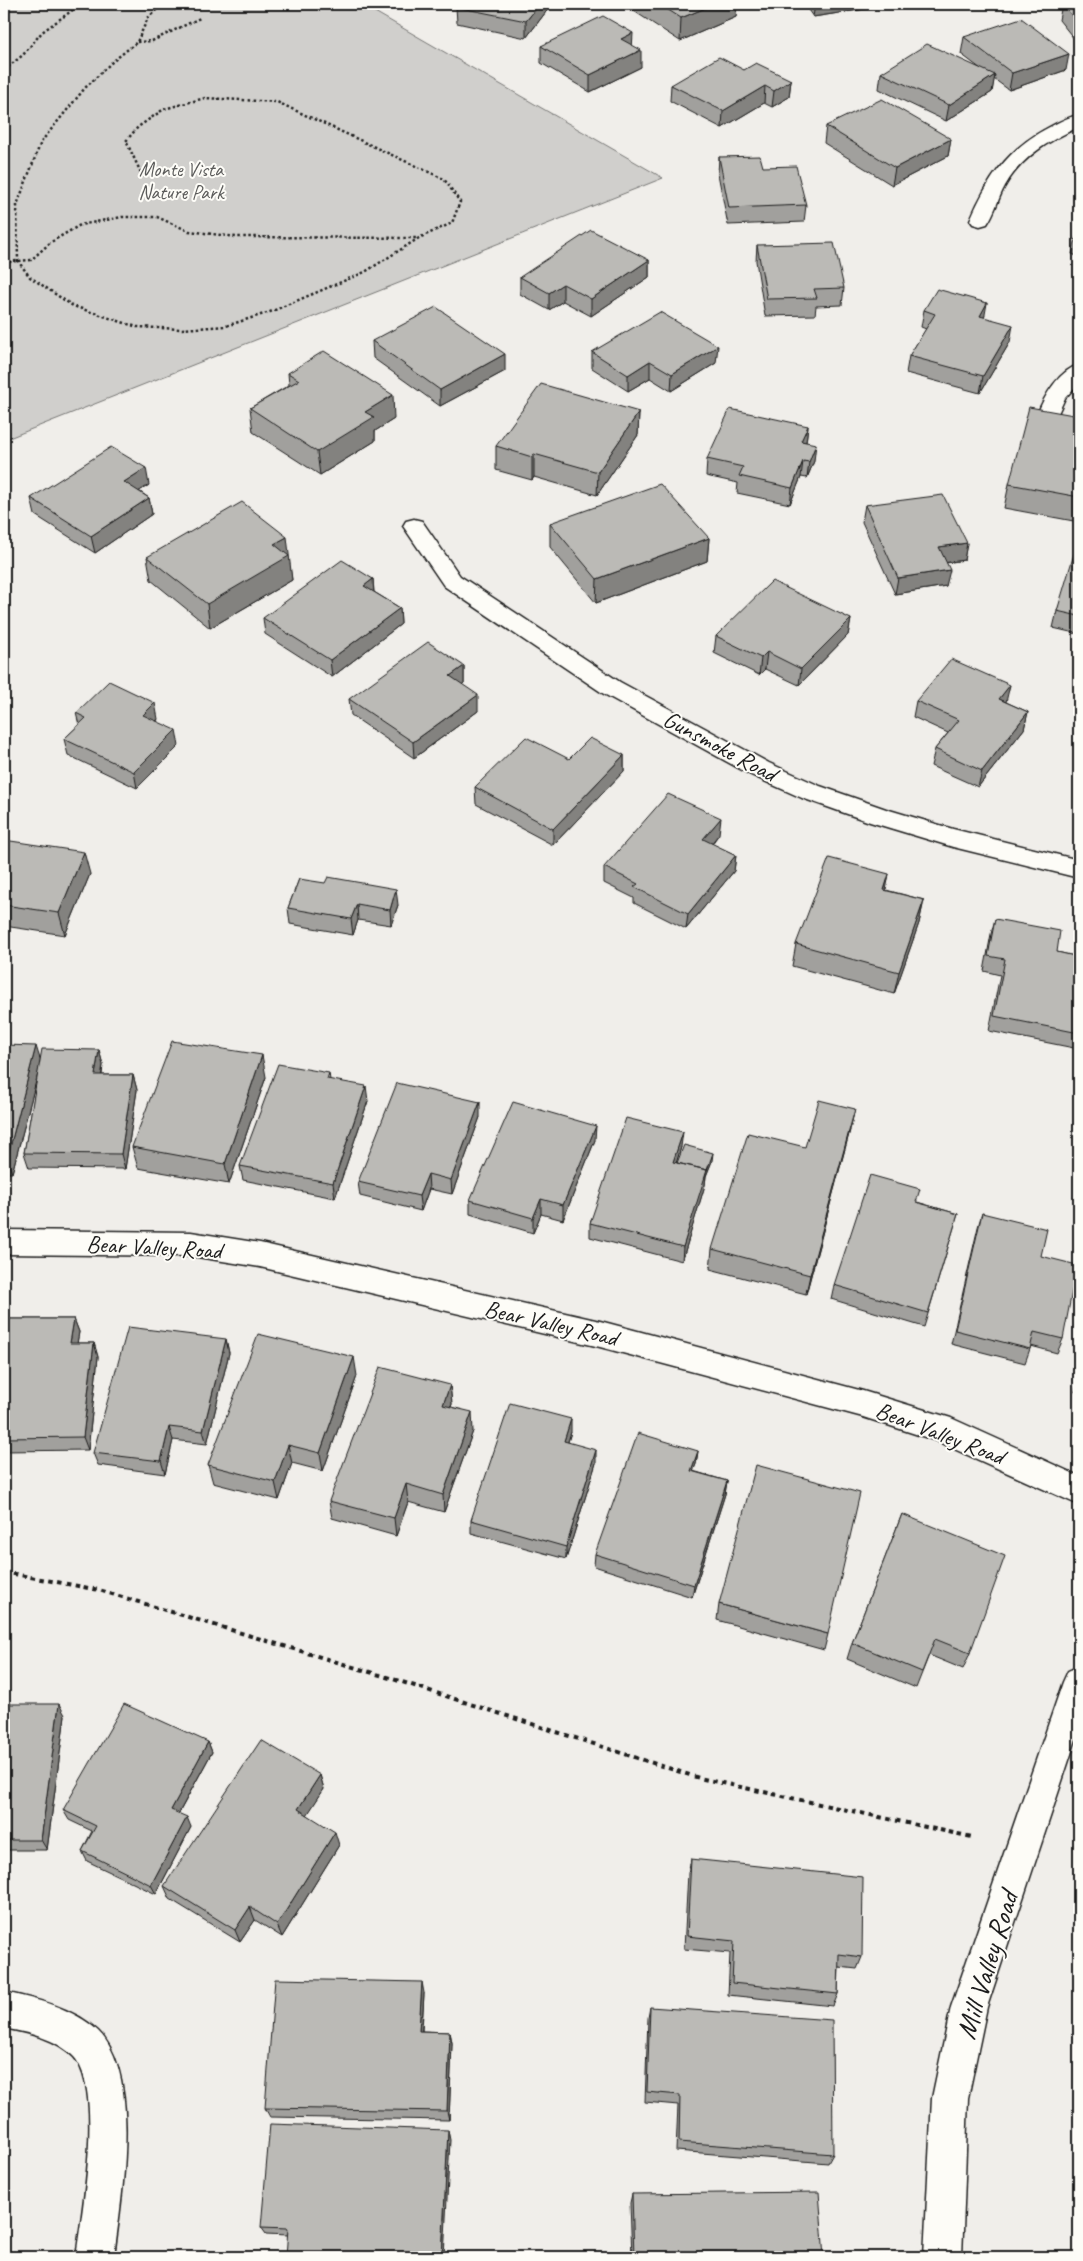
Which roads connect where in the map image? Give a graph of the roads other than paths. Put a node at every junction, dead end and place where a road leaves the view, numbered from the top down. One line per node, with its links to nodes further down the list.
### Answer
1 (1079, 120): 2 (street)
2 (980, 220)
3 (1079, 371): 4 (street)
4 (1048, 415)
5 (414, 526): 6 (street, Gunsmoke Road)
6 (1079, 869)
7 (4, 1242): 8 (street, Bear Valley Road)
8 (1079, 1491)
9 (1079, 1682): 12 (street, Mill Valley Road)
10 (4, 2010): 11 (street)
11 (95, 2257)
12 (943, 2257)

